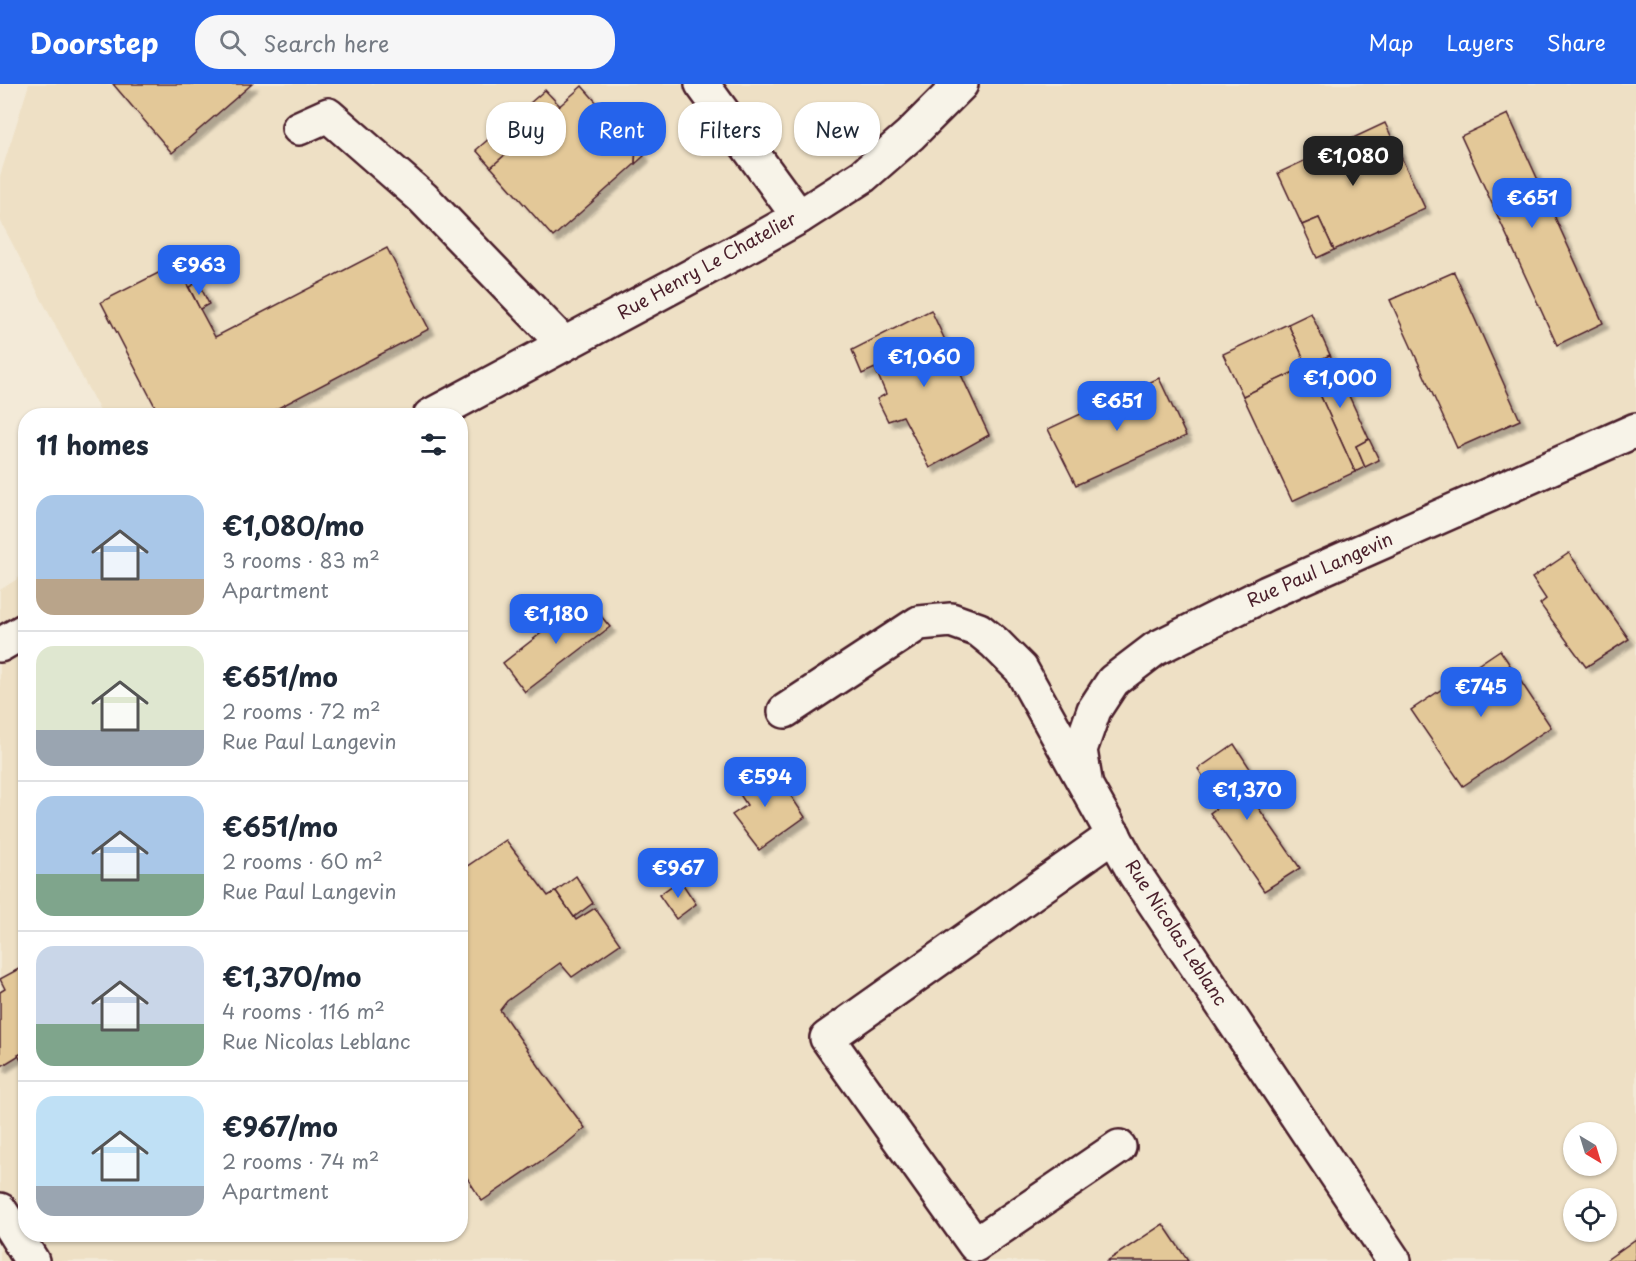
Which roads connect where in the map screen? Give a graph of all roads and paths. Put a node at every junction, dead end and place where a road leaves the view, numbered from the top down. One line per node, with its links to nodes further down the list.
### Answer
1 (702, 84): 4 (street)
2 (961, 84): 4 (street, Rue Henry Le Chatelier)
3 (299, 128): 5 (street)
4 (799, 216): 5 (street, Rue Henry Le Chatelier)
5 (564, 344): 6 (street, Rue Henry Le Chatelier)
6 (445, 408)
7 (1636, 430): 11 (street, Rue Paul Langevin)
8 (18, 635): 9 (street)
9 (0, 645)
10 (785, 711): 11 (street, Rue Nicolas Leblanc)
11 (1085, 782): 12 (street, Rue Nicolas Leblanc)
12 (1114, 835): 13 (street); 18 (street, Rue Nicolas Leblanc)
13 (1119, 1147)
14 (0, 1210): 15 (street)
15 (18, 1239)
16 (20, 1242): 17 (street)
17 (32, 1261)
18 (1394, 1261)

